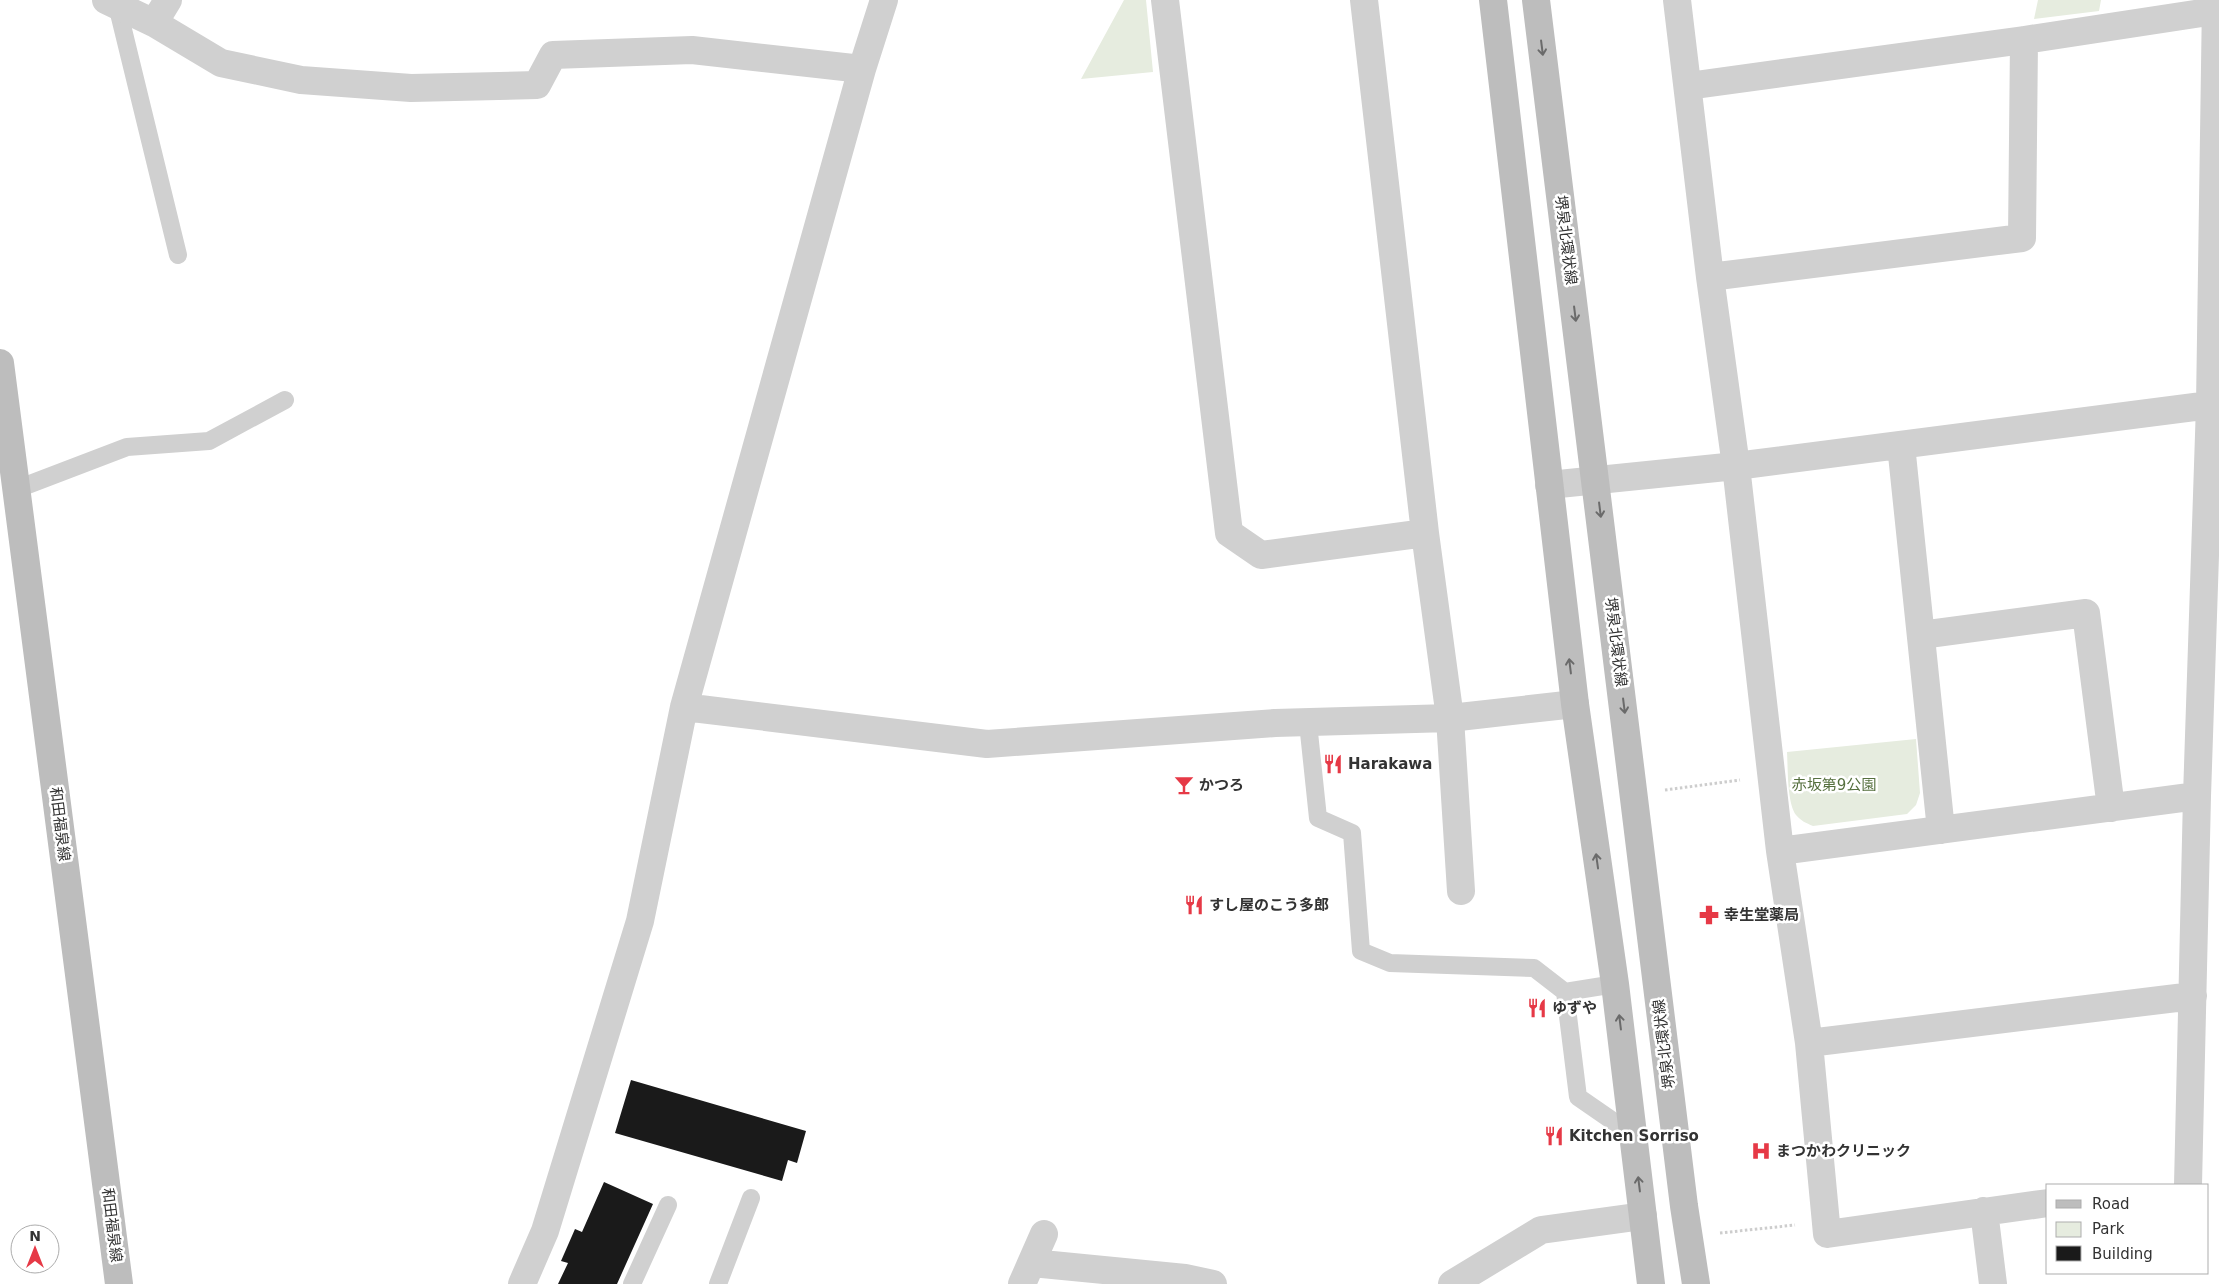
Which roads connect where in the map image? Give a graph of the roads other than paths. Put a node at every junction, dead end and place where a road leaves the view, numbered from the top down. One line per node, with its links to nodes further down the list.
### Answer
1 (168, 0): 10 (street)
2 (884, 0): 12 (street)
3 (1165, 0): 24 (street)
4 (1364, 0): 24 (street)
5 (1493, 0): 22 (main road)
6 (1536, 0): 21 (main road, 堺泉北環状線, one-way to 21)
7 (1677, 0): 13 (street)
8 (112, 3): 10 (street); 14 (lane)
9 (2215, 5): 11 (street); 18 (street)
10 (154, 23): 12 (street)
11 (2024, 40): 13 (street); 15 (street)
12 (862, 69): 27 (street)
13 (1688, 86): 15 (street)
14 (178, 255)
15 (1710, 277): 20 (street)
16 (0, 363): 23 (main road, 和田福泉線)
17 (285, 400): 23 (lane)
18 (2210, 405): 19 (street); 30 (street)
19 (1901, 445): 20 (street); 25 (street)
20 (1736, 466): 21 (street); 33 (street)
21 (1596, 480): 22 (street); 55 (main road, 堺泉北環状線, one-way to 55)
22 (1550, 485): 26 (main road, one-way to 22)
23 (16, 489): 48 (main road, 和田福泉線)
24 (1425, 533): 28 (street)
25 (1921, 635): 31 (street); 32 (street)
26 (1575, 704): 28 (street); 35 (main road, one-way to 26)
27 (684, 707): 29 (street); 49 (street)
28 (1450, 718): 29 (street); 34 (street)
29 (1308, 723): 36 (lane)
30 (2197, 796): 31 (street); 37 (street)
31 (2111, 808): 32 (street)
32 (1941, 830): 33 (street)
33 (1780, 850): 38 (street)
34 (1461, 891)
35 (1615, 984): 36 (lane); 39 (main road, one-way to 35)
36 (1565, 992): 39 (lane)
37 (2193, 996): 38 (street); 40 (street)
38 (1809, 1043): 44 (street)
39 (1633, 1135): 45 (main road, one-way to 39)
40 (2188, 1184)
41 (751, 1198): 51 (lane)
42 (2046, 1203): 44 (street)
43 (668, 1205): 50 (lane)
44 (1984, 1211): 56 (street)
45 (1643, 1216): 53 (street); 54 (main road)
46 (1044, 1234): 47 (street)
47 (1027, 1273): 52 (street)
48 (120, 1284)
49 (522, 1284)
50 (632, 1284)
51 (718, 1284)
52 (1213, 1284)
53 (1452, 1284)
54 (1651, 1284)
55 (1696, 1284)
56 (1994, 1284)

